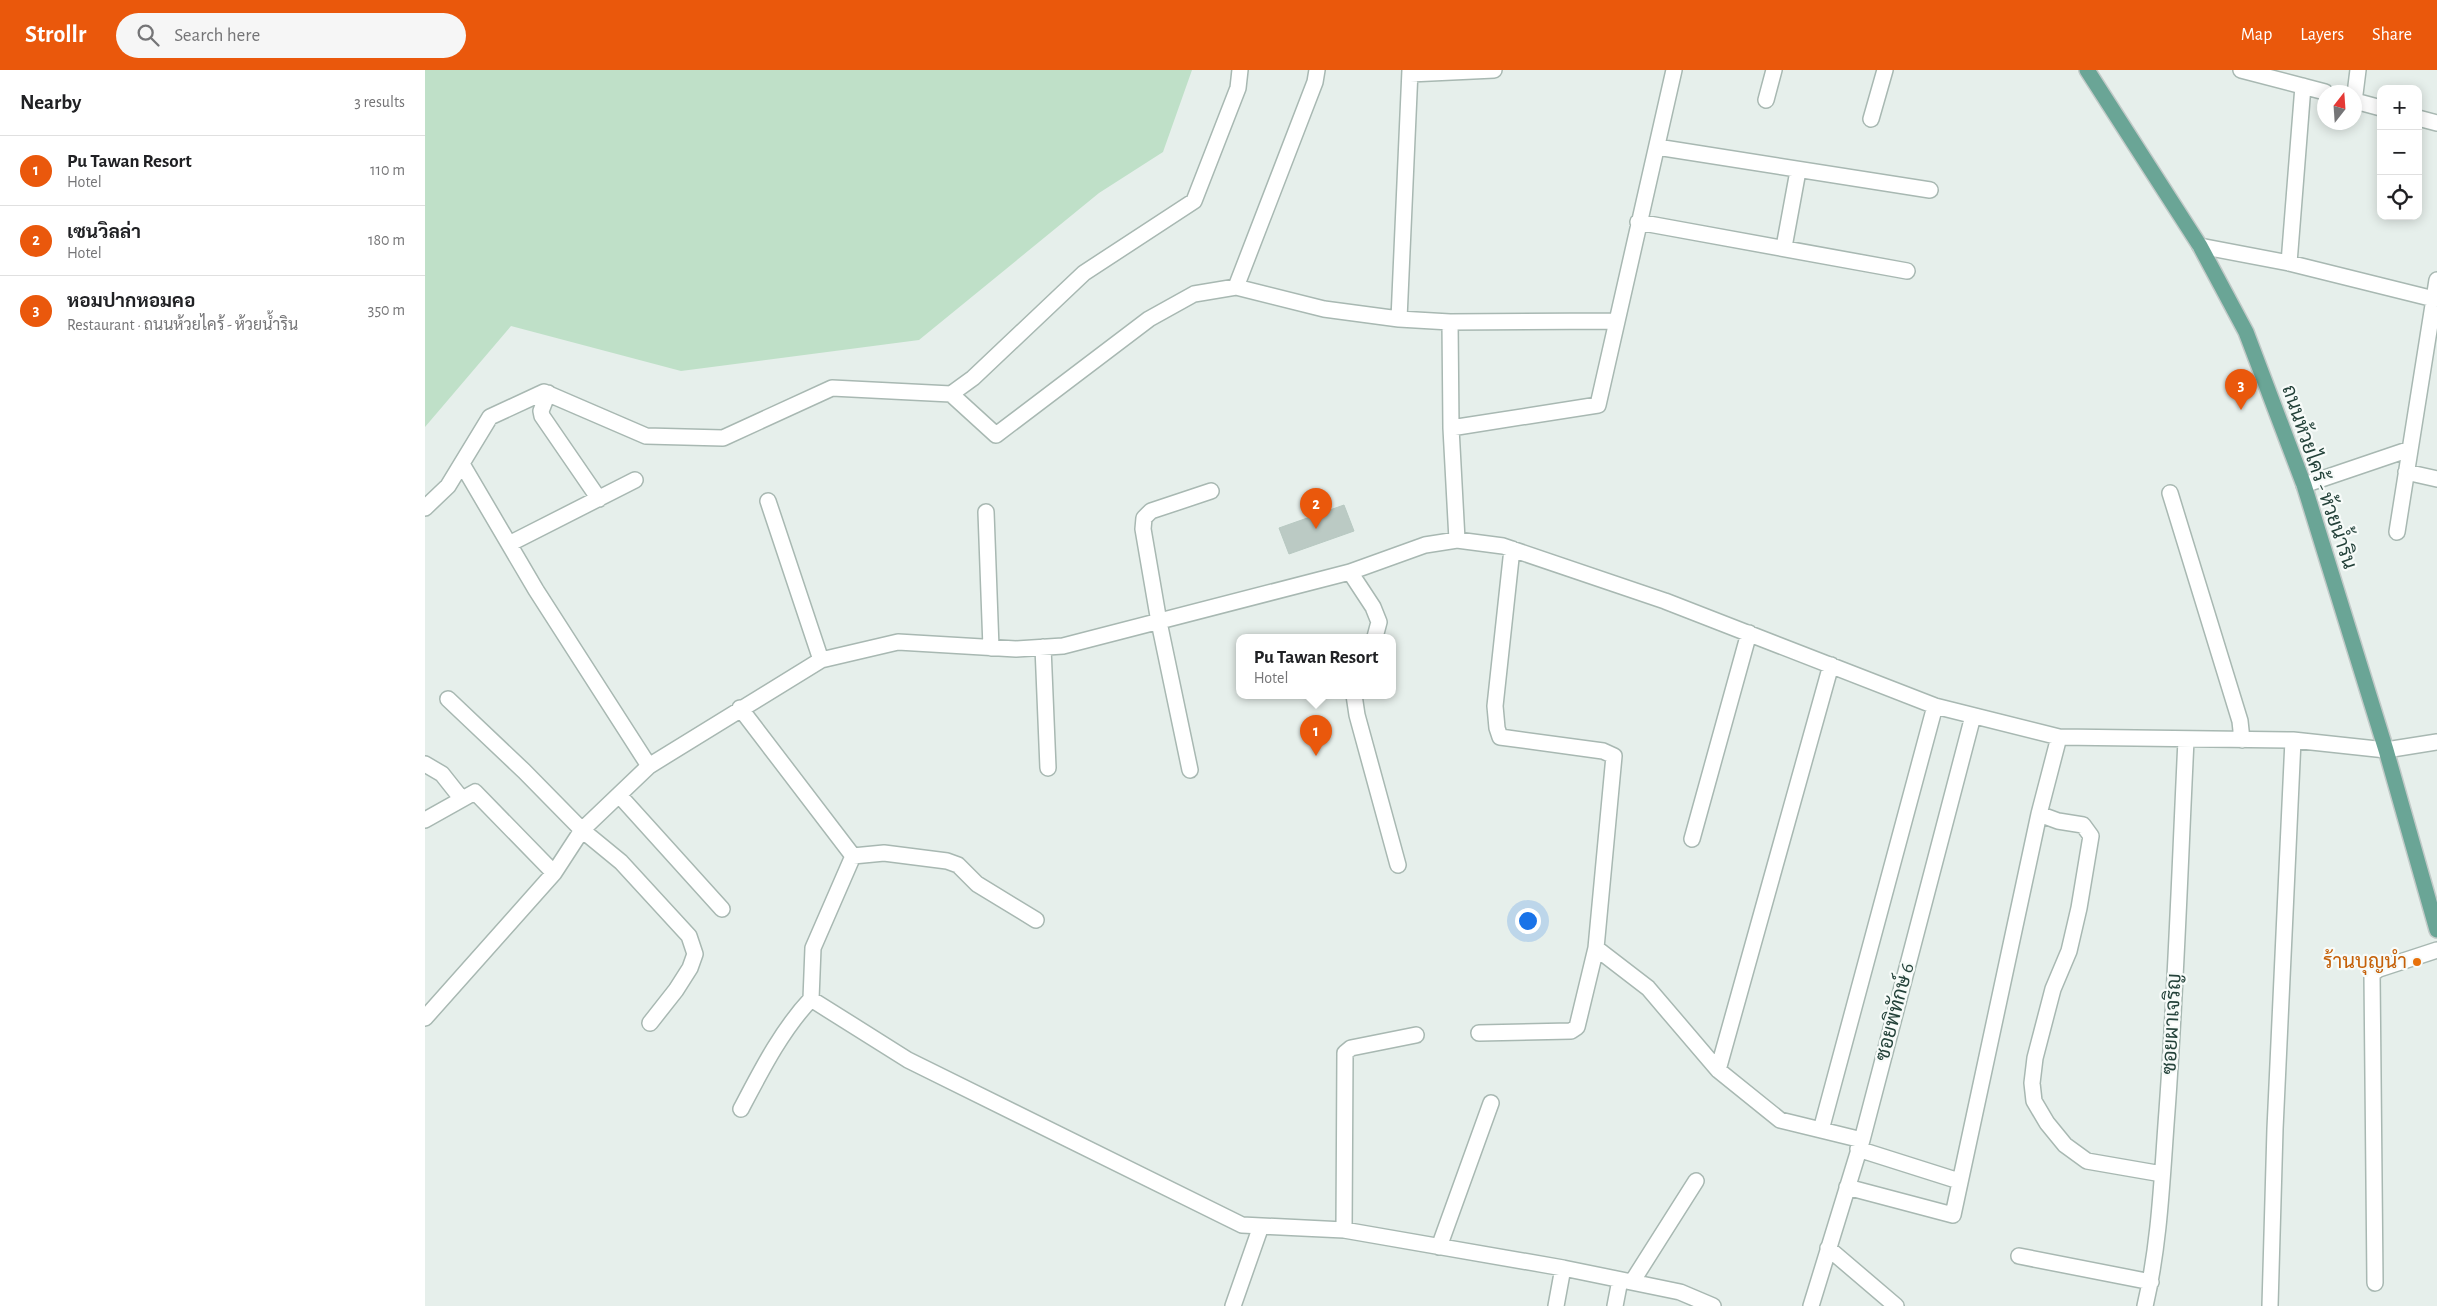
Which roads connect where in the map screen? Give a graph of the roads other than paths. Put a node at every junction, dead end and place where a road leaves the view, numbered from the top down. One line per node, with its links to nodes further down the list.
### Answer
1 (1240, 70): 35 (street)
2 (1317, 70): 29 (street)
3 (1495, 70): 10 (street)
4 (1674, 70): 20 (street)
5 (1774, 70): 14 (street)
6 (1885, 70): 17 (street)
7 (2087, 70): 24 (main road, ถนนห้วยไคร้ - ห้วยน้ำริน)
8 (2358, 70): 11 (street)
9 (2248, 71): 12 (street)
10 (1410, 72): 31 (street)
11 (2356, 85)
12 (2303, 86): 13 (street); 26 (street)
13 (2317, 90)
14 (1766, 100)
15 (2362, 103): 16 (street)
16 (2377, 107)
17 (1871, 119)
18 (2422, 119): 19 (street)
19 (2437, 123)
20 (1657, 147): 21 (street); 23 (street)
21 (1798, 171): 22 (street); 25 (street)
22 (1930, 190)
23 (1638, 222): 25 (street); 32 (street)
24 (2200, 246): 26 (street); 42 (main road, ถนนห้วยไคร้ - ห้วยน้ำริน)
25 (1784, 247): 27 (street)
26 (2289, 263): 30 (street)
27 (1907, 271)
28 (2437, 283): 30 (street)
29 (1236, 287): 31 (street); 35 (street)
30 (2434, 299): 37 (street)
31 (1399, 319): 33 (street)
32 (1616, 321): 33 (street); 36 (street)
33 (1450, 322): 36 (street)
34 (548, 393): 35 (street); 38 (street); 45 (street)
35 (951, 394)
36 (1451, 428): 50 (street)
37 (2410, 449): 39 (street); 42 (street)
38 (462, 464): 47 (street); 51 (street)
39 (2406, 472): 40 (street); 49 (street)
40 (2437, 479)
41 (635, 480): 45 (street)
42 (2304, 485): 71 (main road, ถนนห้วยไคร้ - ห้วยน้ำริน)
43 (1211, 491): 54 (street)
44 (2170, 493): 68 (street)
45 (599, 499): 51 (street)
46 (768, 501): 59 (street)
47 (425, 508)
48 (986, 512): 58 (street)
49 (2397, 532)
50 (1457, 540): 52 (street); 53 (street)
51 (509, 544): 73 (street)
52 (1512, 549): 55 (street); 88 (street)
53 (1350, 572): 54 (street); 56 (street)
54 (1159, 622): 57 (street); 75 (street)
55 (1749, 633): 60 (street); 81 (street)
56 (1376, 634)
57 (1043, 647): 58 (street); 74 (street)
58 (991, 648): 59 (street)
59 (821, 660): 64 (street)
60 (1831, 665): 63 (street); 95 (street)
61 (447, 698): 80 (street)
62 (1355, 699): 83 (street)
63 (1935, 706): 65 (street); 98 (street)
64 (741, 708): 73 (street); 82 (street)
65 (1973, 716): 66 (street); 99 (street, ซอยพิทักษ์ 6)
66 (2059, 737): 67 (street); 78 (street)
67 (2186, 740): 68 (street); 100 (street, ซอยผาเจริญ)
68 (2243, 740): 69 (street)
69 (2293, 740): 71 (street); 120 (street)
70 (2437, 742): 71 (street)
71 (2386, 750): 87 (main road, ถนนห้วยไคร้ - ห้วยน้ำริน)
72 (425, 764): 77 (street)
73 (649, 766): 76 (street)
74 (1048, 768)
75 (1190, 770)
76 (619, 795): 80 (street); 85 (street)
77 (461, 798): 79 (street); 84 (street)
78 (2039, 814): 100 (street); 102 (street)
79 (425, 820)
80 (582, 830): 84 (street); 92 (street)
81 (1692, 839)
82 (853, 856): 86 (street); 90 (street)
83 (1398, 865)
84 (554, 873): 91 (street)
85 (722, 910)
86 (1036, 920)
87 (2437, 930)
88 (1596, 948): 93 (street); 95 (street)
89 (2437, 950): 112 (street)
90 (811, 999): 97 (street); 104 (street)
91 (425, 1018)
92 (650, 1022)
93 (1479, 1033)
94 (1417, 1035): 105 (street)
95 (1718, 1070): 98 (street)
96 (1491, 1103): 106 (street)
97 (741, 1109)
98 (1821, 1130): 99 (street)
99 (1860, 1145): 102 (street); 103 (street, ซอยพิทักษ์ 6)
100 (2162, 1174): 111 (street, ซอยผาเจริญ)
101 (1695, 1181): 110 (street)
102 (1959, 1181): 103 (street)
103 (1847, 1187): 107 (street, ซอยพิทักษ์ 6)
104 (1261, 1226): 105 (street); 113 (street)
105 (1343, 1230): 106 (street)
106 (1439, 1247): 109 (street)
107 (1828, 1248): 117 (street, ซอยพิทักษ์ 6); 118 (street)
108 (2019, 1256): 111 (street)
109 (1563, 1268): 110 (street); 114 (street)
110 (1626, 1281): 115 (street); 116 (street)
111 (2151, 1282): 119 (street, ซอยผาเจริญ)
112 (2375, 1283)
113 (1233, 1306)
114 (1556, 1306)
115 (1615, 1306)
116 (1713, 1306)
117 (1811, 1306)
118 (1896, 1306)
119 (2145, 1306)
120 (2270, 1306)

